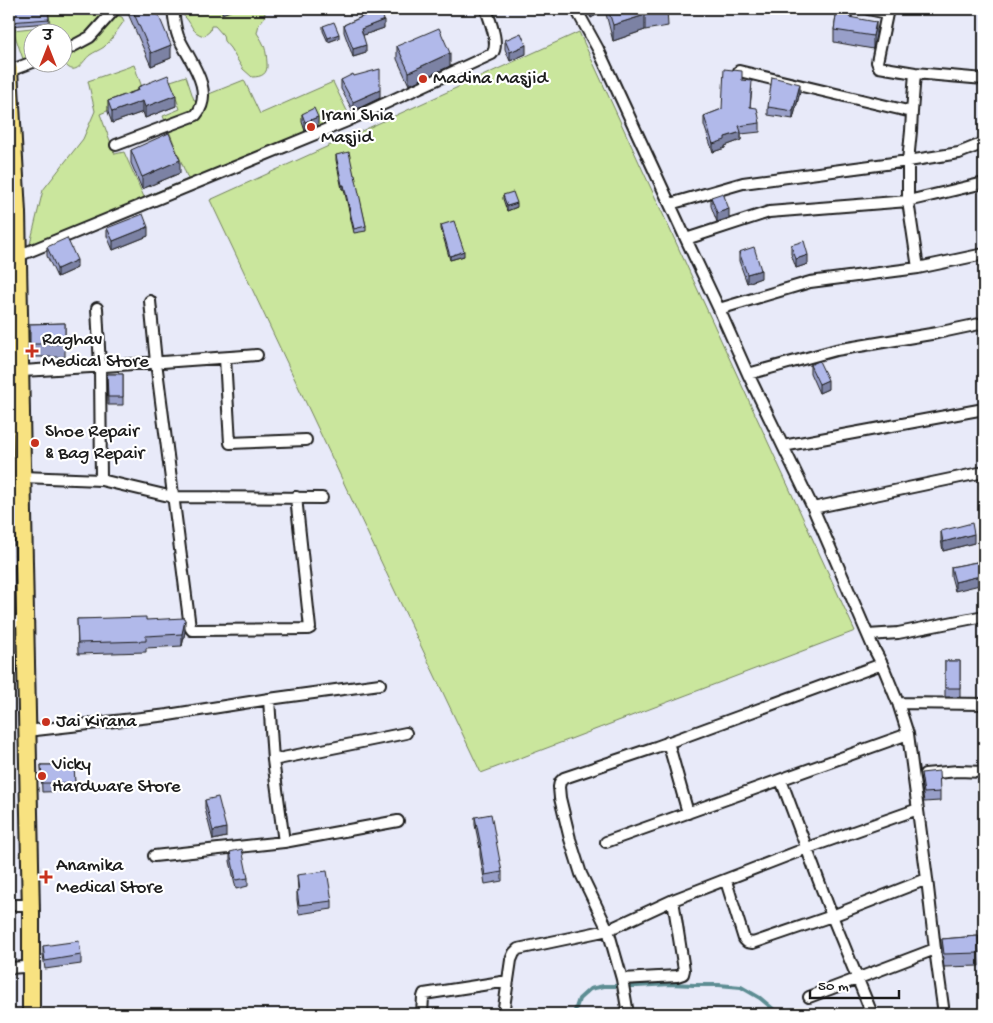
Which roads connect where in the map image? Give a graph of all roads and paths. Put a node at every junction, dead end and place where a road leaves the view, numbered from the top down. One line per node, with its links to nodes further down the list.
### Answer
1 (115, 9): 7 (street)
2 (173, 9): 15 (street)
3 (486, 9): 22 (street)
4 (576, 9): 20 (street)
5 (868, 9): 6 (street)
6 (888, 11): 11 (street)
7 (72, 47)
8 (22, 66): 9 (street)
9 (9, 71): 22 (main road)
10 (739, 71): 13 (street)
11 (915, 73): 12 (street); 13 (street)
12 (984, 79)
13 (912, 112): 16 (street)
14 (984, 143): 16 (street)
15 (116, 145)
16 (908, 161): 19 (street); 20 (street)
17 (984, 183): 19 (street)
18 (9, 194): 22 (main road)
19 (908, 201): 21 (street); 24 (street)
20 (670, 204): 21 (street)
21 (686, 239): 27 (street)
22 (14, 246): 33 (main road); 46 (main road)
23 (984, 254): 24 (street)
24 (918, 268): 27 (street)
25 (150, 301): 31 (street)
26 (97, 308): 32 (street)
27 (719, 309): 34 (street)
28 (984, 323): 34 (street)
29 (257, 356): 30 (street)
30 (226, 358): 31 (street); 36 (street)
31 (156, 362): 32 (street); 41 (street)
32 (100, 367): 33 (street); 40 (street)
33 (20, 371): 39 (main road)
34 (748, 374): 37 (street)
35 (984, 409): 37 (street)
36 (306, 440)
37 (783, 446): 44 (street)
38 (984, 472): 44 (street)
39 (22, 477): 40 (street); 53 (main road)
40 (101, 480): 41 (street)
41 (174, 497): 42 (street); 42 (street)
42 (296, 497): 43 (street)
43 (322, 498)
44 (813, 508): 47 (street)
45 (984, 616): 47 (street)
46 (13, 622): 71 (main road)
47 (868, 635): 48 (street)
48 (882, 664): 51 (street); 56 (street)
49 (380, 684): 50 (street)
50 (269, 699): 53 (street); 57 (street)
51 (898, 703): 52 (street); 55 (street)
52 (984, 704)
53 (28, 731): 81 (main road)
54 (406, 733): 57 (street)
55 (908, 734): 59 (street); 60 (street)
56 (668, 742): 62 (street); 73 (street)
57 (273, 760): 64 (street)
58 (984, 772): 59 (street)
59 (913, 775): 61 (street)
60 (781, 780): 62 (street); 66 (street)
61 (918, 809): 66 (street); 68 (street)
62 (688, 812): 65 (street)
63 (398, 821): 64 (street)
64 (284, 842): 67 (street)
65 (606, 842)
66 (807, 848): 69 (street); 72 (street)
67 (154, 856)
68 (927, 879): 72 (street); 74 (street)
69 (726, 881): 70 (street); 72 (street)
70 (673, 900): 73 (street); 76 (street)
71 (16, 905): 75 (main road)
72 (832, 916): 77 (street)
73 (608, 930): 76 (street); 78 (street)
74 (934, 949): 77 (street); 86 (street)
75 (16, 968): 80 (main road)
76 (622, 979): 84 (street)
77 (857, 979): 79 (street); 85 (street)
78 (508, 982): 82 (street); 83 (street)
79 (809, 997)
80 (24, 1014)
81 (32, 1014)
82 (422, 1014)
83 (503, 1014)
84 (628, 1014)
85 (872, 1014)
86 (944, 1014)

